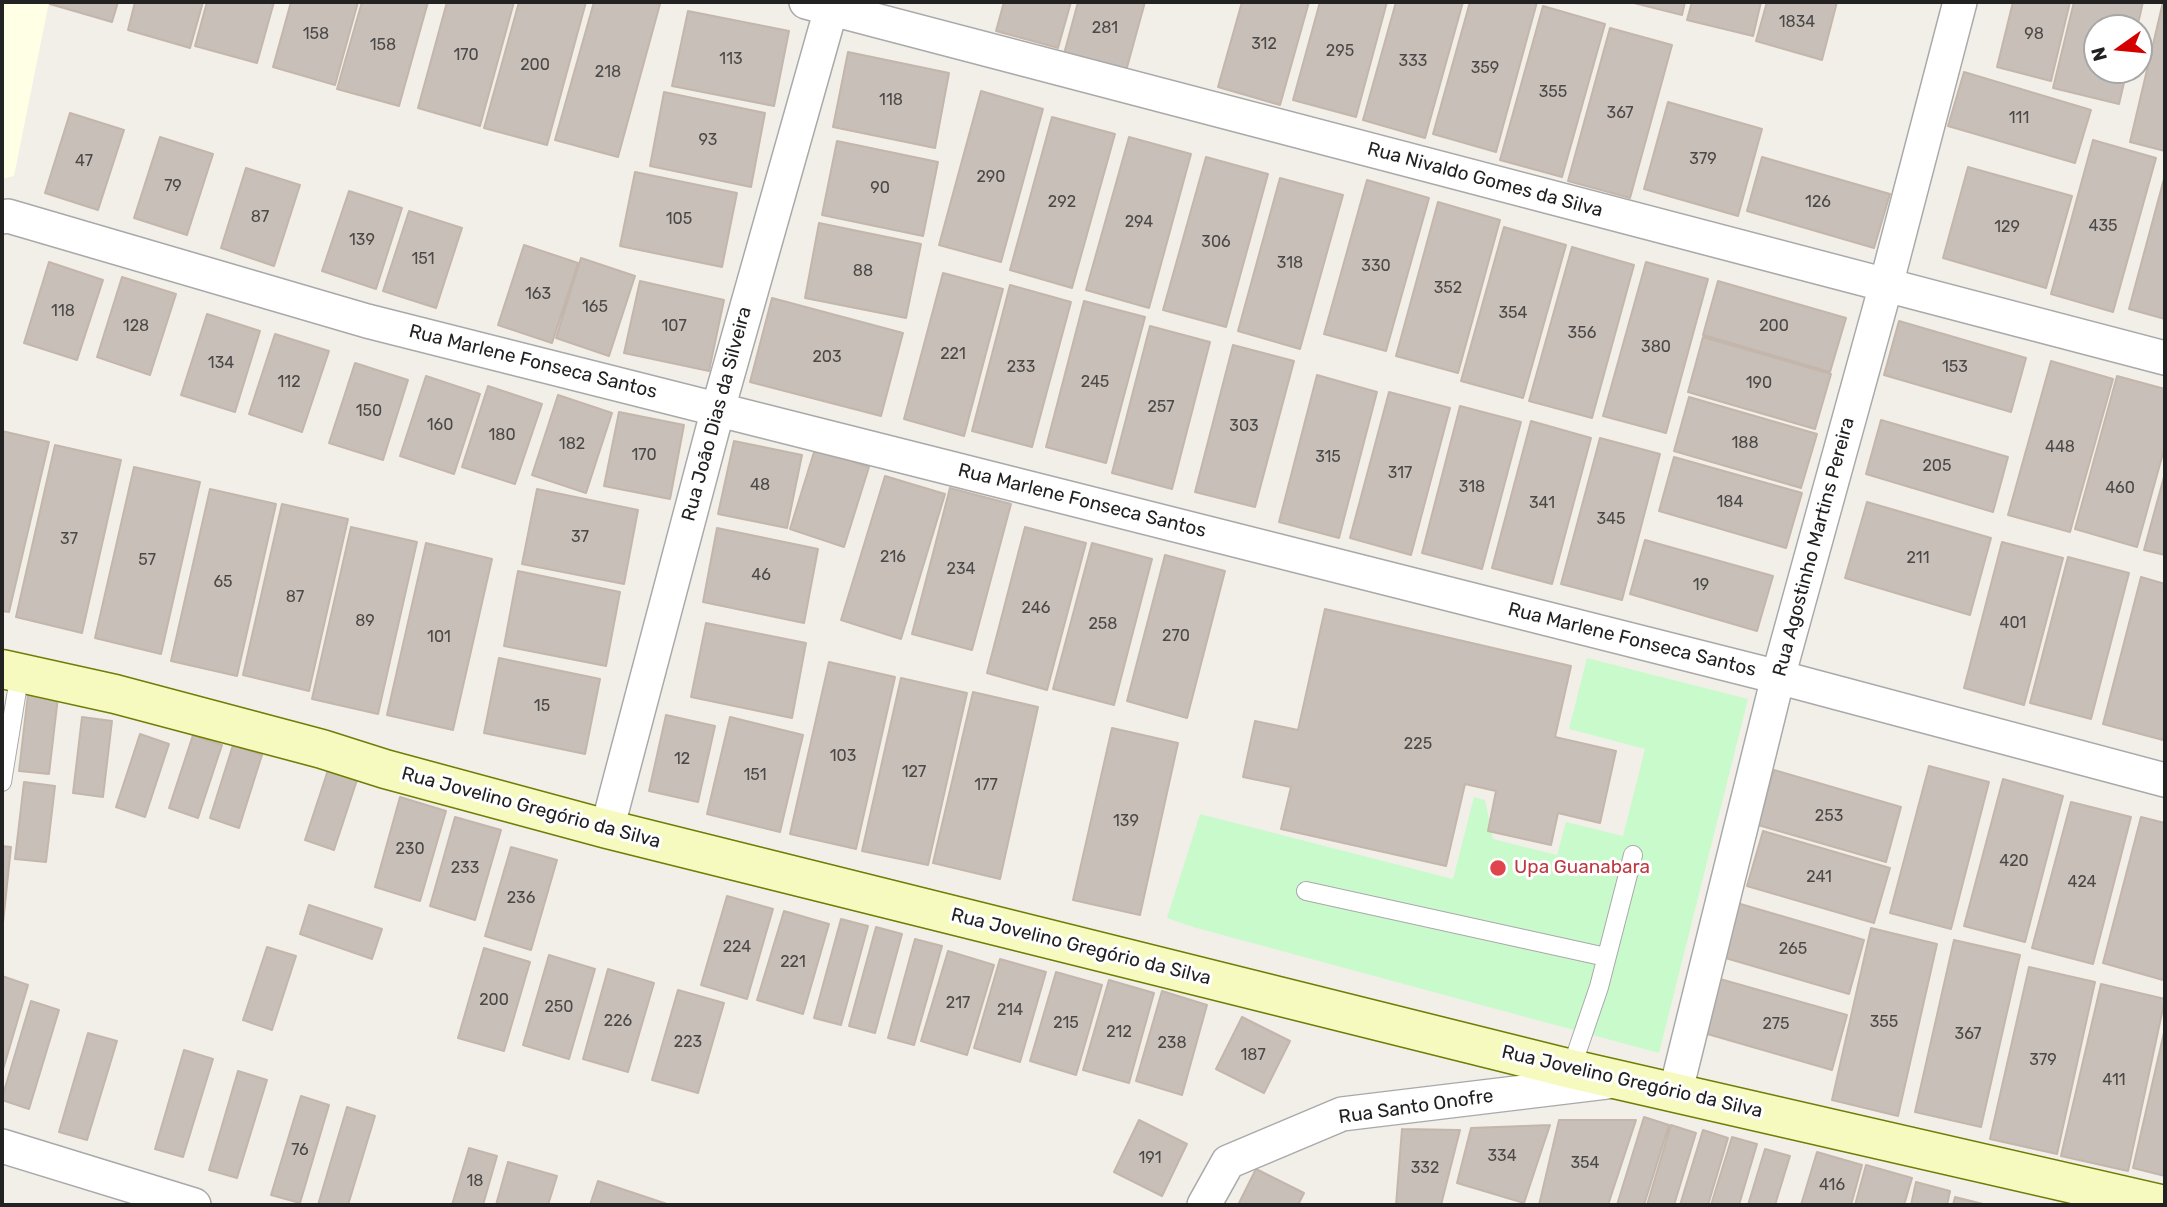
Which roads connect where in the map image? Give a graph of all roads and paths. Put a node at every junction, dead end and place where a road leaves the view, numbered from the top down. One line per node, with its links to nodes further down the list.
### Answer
1 (1960, 2): 4 (street, Rua Agostinho Martins Pereira)
2 (823, 4): 4 (street, Rua Nivaldo Gomes da Silva); 6 (street, Rua João Dias da Silveira)
3 (2, 217): 6 (street, Rua Marlene Fonseca Santos)
4 (1886, 285): 5 (street, Rua Nivaldo Gomes da Silva); 8 (street, Rua Agostinho Martins Pereira)
5 (2165, 358)
6 (718, 409): 8 (street, Rua Marlene Fonseca Santos); 11 (street, Rua João Dias da Silveira)
7 (11, 671): 10 (lane); 11 (street, Rua Jovelino Gregório da Silva)
8 (1778, 677): 9 (street, Rua Marlene Fonseca Santos); 17 (street, Rua Agostinho Martins Pereira)
9 (2165, 780)
10 (2, 782)
11 (607, 829): 15 (street, Rua Jovelino Gregório da Silva)
12 (1633, 855): 14 (lane)
13 (1306, 891): 14 (lane)
14 (1606, 957): 15 (lane)
15 (1572, 1069): 16 (street, Rua Jovelino Gregório da Silva)
16 (1619, 1080): 17 (street, Rua Jovelino Gregório da Silva); 20 (street, Rua Santo Onofre)
17 (1675, 1094): 21 (street, Rua Jovelino Gregório da Silva)
18 (2, 1146): 19 (street)
19 (194, 1205)
20 (1204, 1205)
21 (2165, 1205)

